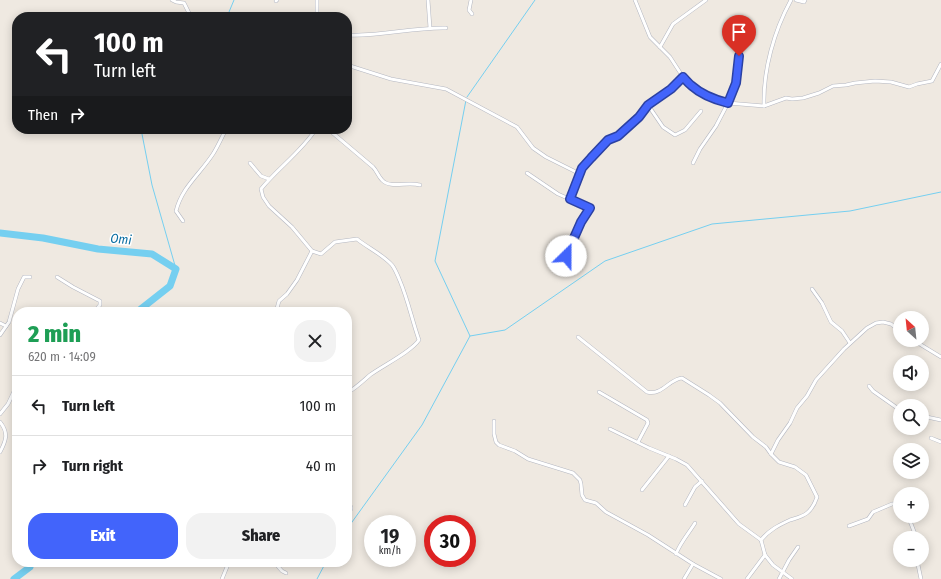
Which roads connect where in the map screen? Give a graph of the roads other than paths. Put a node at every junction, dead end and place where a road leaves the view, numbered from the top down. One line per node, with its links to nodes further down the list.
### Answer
1 (172, 0): 10 (street)
2 (317, 0): 12 (street)
3 (428, 0): 14 (street)
4 (471, 0): 13 (street)
5 (635, 0): 18 (street)
6 (706, 0): 18 (street)
7 (791, 0): 24 (street)
8 (796, 0): 9 (street)
9 (805, 0)
10 (184, 1): 11 (street)
11 (189, 12)
12 (317, 12)
13 (472, 14)
14 (430, 28): 15 (street); 16 (street)
15 (446, 28)
16 (352, 36)
17 (741, 42): 22 (street)
18 (660, 47): 21 (street)
19 (941, 64): 24 (street)
20 (352, 67): 32 (street)
21 (683, 77): 22 (street); 23 (street)
22 (728, 103): 24 (street); 30 (street)
23 (648, 105): 25 (street); 32 (street)
24 (764, 106)
25 (701, 111)
26 (223, 134): 36 (street)
27 (313, 134): 33 (street)
28 (334, 134): 34 (street)
29 (250, 163): 33 (street)
30 (693, 163)
31 (527, 173): 35 (street)
32 (580, 174): 35 (street)
33 (269, 179): 37 (street)
34 (420, 185)
35 (570, 199): 38 (street)
36 (183, 221)
37 (312, 250): 44 (street); 55 (street)
38 (566, 256)
39 (30, 277): 42 (street)
40 (57, 277): 43 (street)
41 (812, 289): 51 (street)
42 (13, 307)
43 (98, 307)
44 (277, 307)
45 (12, 311): 47 (street)
46 (0, 323): 47 (street)
47 (6, 326): 49 (street)
48 (893, 326): 51 (street)
49 (0, 335)
50 (578, 337): 69 (street)
51 (850, 343): 69 (street)
52 (924, 347): 53 (street)
53 (941, 358)
54 (869, 386): 58 (street)
55 (352, 390)
56 (599, 392): 66 (street)
57 (12, 396): 59 (street)
58 (893, 405)
59 (0, 414)
60 (929, 417): 61 (street)
61 (941, 420)
62 (494, 421): 79 (street)
63 (0, 422): 68 (street)
64 (610, 429): 66 (street)
65 (931, 438): 67 (street)
66 (638, 442): 70 (street)
67 (941, 442)
68 (0, 452)
69 (771, 454): 77 (street)
70 (669, 456): 71 (street); 72 (street)
71 (702, 481): 74 (street); 77 (street)
72 (642, 490)
73 (893, 504): 76 (street)
74 (685, 505)
75 (695, 523): 79 (street)
76 (849, 526)
77 (761, 540): 80 (street)
78 (798, 547): 85 (street)
79 (676, 554): 81 (street)
80 (765, 555): 85 (street); 90 (street)
81 (693, 564): 88 (street); 89 (street)
82 (227, 567): 87 (street)
83 (278, 567): 86 (street)
84 (918, 567): 93 (street)
85 (782, 572): 91 (street); 92 (street)
86 (286, 573)
87 (222, 579)
88 (684, 579)
89 (720, 579)
90 (748, 579)
91 (779, 579)
92 (792, 579)
93 (921, 579)

